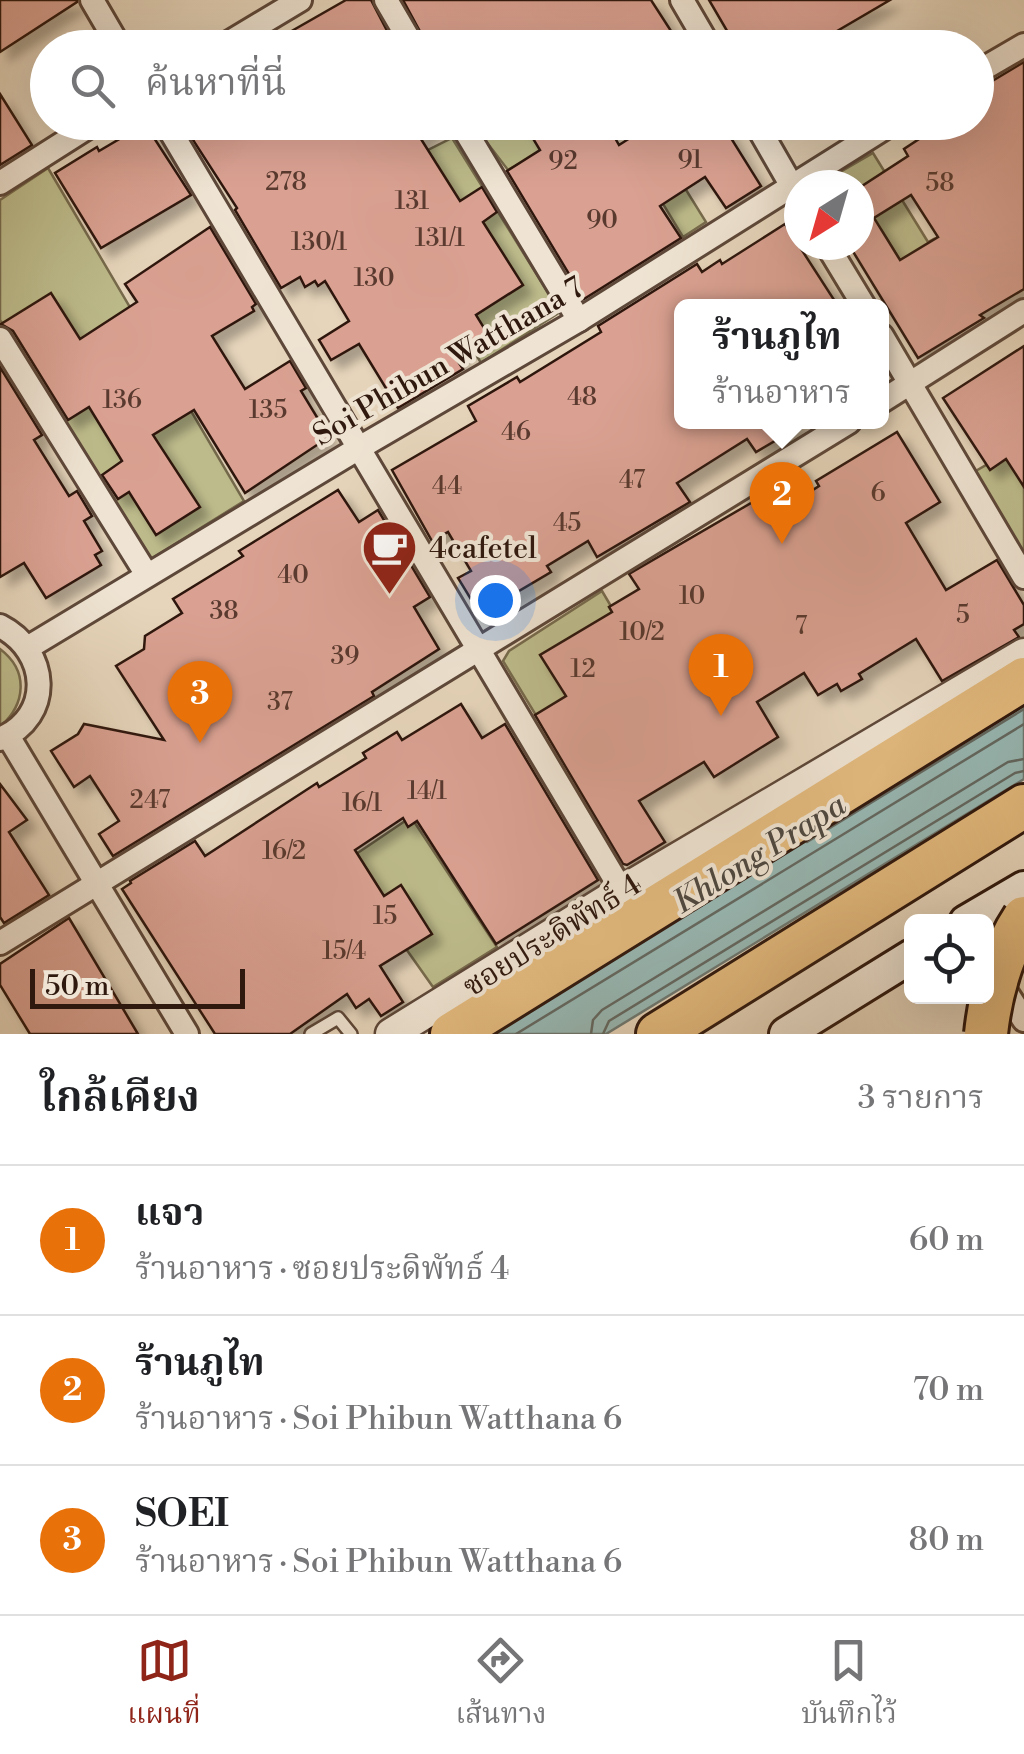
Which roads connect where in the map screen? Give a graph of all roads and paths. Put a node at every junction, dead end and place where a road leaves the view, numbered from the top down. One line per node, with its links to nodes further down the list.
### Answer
1 (92, 0): 5 (street)
2 (300, 0): 6 (street)
3 (386, 0): 7 (street)
4 (682, 0): 8 (street)
5 (110, 30)
6 (250, 30)
7 (404, 30)
8 (700, 30)
9 (1024, 45): 10 (street)
10 (994, 63)
11 (67, 140): 18 (street)
12 (175, 140): 29 (street)
13 (471, 140): 23 (street)
14 (765, 140): 17 (street)
15 (868, 140): 16 (street, Soi Phibun Watthana 7)
16 (825, 170)
17 (784, 172)
18 (0, 182)
19 (784, 198): 23 (street, Soi Phibun Watthana 7)
20 (837, 260): 21 (street)
21 (860, 299)
22 (1024, 311): 26 (street)
23 (579, 320): 29 (street, Soi Phibun Watthana 7)
24 (0, 339): 30 (street)
25 (889, 348): 26 (street)
26 (910, 384): 27 (street); 31 (street)
27 (889, 397)
28 (838, 429): 34 (street)
29 (358, 448): 30 (street, Soi Phibun Watthana 7); 34 (street)
30 (148, 575): 33 (street, Soi Phibun Watthana 7)
31 (1024, 577)
32 (0, 626): 33 (street)
33 (28, 648): 37 (street)
34 (479, 650): 39 (street); 41 (street)
35 (1024, 654): 41 (street, ซอยประดิพัทธ์ 4)
36 (1024, 679): 52 (highway)
37 (4, 737): 39 (street)
38 (1024, 806): 53 (highway)
39 (97, 883): 44 (street); 48 (street)
40 (1024, 888): 42 (main road)
41 (622, 891): 51 (street, ซอยประดิพัทธ์ 4)
42 (980, 914)
43 (1024, 918): 55 (highway, bridge)
44 (0, 943)
45 (904, 961): 54 (main road)
46 (994, 974): 47 (street)
47 (1024, 1020)
48 (187, 1034)
49 (311, 1034): 50 (lane)
50 (351, 1034)
51 (391, 1034)
52 (452, 1034)
53 (658, 1034)
54 (786, 1034)
55 (986, 1034)

